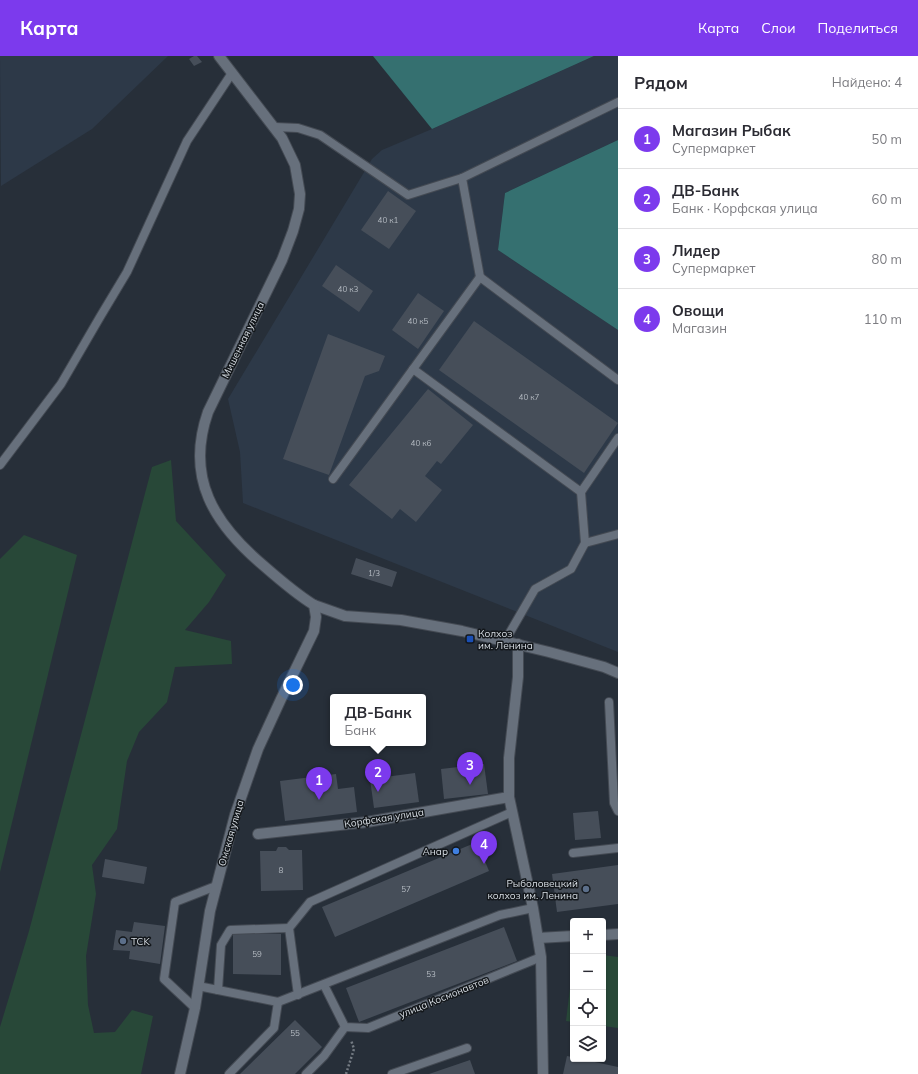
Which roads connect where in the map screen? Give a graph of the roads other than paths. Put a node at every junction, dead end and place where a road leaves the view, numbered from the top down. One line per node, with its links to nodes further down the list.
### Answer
1 (219, 56): 2 (main road, Мишенная улица)
2 (232, 73): 4 (main road, Мишенная улица); 10 (lane)
3 (618, 102): 5 (lane)
4 (275, 127): 5 (lane); 15 (main road, Мишенная улица)
5 (462, 178): 6 (lane)
6 (480, 277): 7 (lane); 8 (lane)
7 (413, 369): 11 (lane); 12 (lane)
8 (618, 380)
9 (618, 438): 12 (lane)
10 (0, 465)
11 (333, 480)
12 (581, 492): 14 (lane)
13 (618, 534): 14 (lane)
14 (585, 543): 16 (lane)
15 (314, 605): 16 (main road); 26 (main road, Омская улица)
16 (505, 641): 17 (main road)
17 (518, 644): 18 (main road); 20 (main road)
18 (618, 673)
19 (609, 702): 21 (lane)
20 (509, 797): 22 (main road); 23 (main road, Корфская улица)
21 (618, 811)
22 (512, 812): 27 (main road); 28 (lane)
23 (258, 834)
24 (618, 848): 25 (lane)
25 (573, 853)
26 (216, 886): 35 (main road, Омская улица); 39 (lane)
27 (533, 908): 32 (main road); 34 (lane)
28 (289, 928): 36 (lane); 37 (lane)
29 (618, 934): 30 (main road)
30 (606, 935)
31 (570, 936): 32 (main road)
32 (538, 938): 33 (main road)
33 (541, 957): 40 (lane, улица Космонавтов); 46 (main road)
34 (324, 985): 37 (lane); 40 (lane)
35 (198, 986): 36 (lane); 39 (main road, Омская улица)
36 (218, 990): 38 (lane)
37 (298, 995): 38 (lane)
38 (278, 1002): 43 (lane)
39 (195, 1008): 42 (main road, Омская улица)
40 (346, 1027): 44 (lane)
41 (467, 1048): 45 (lane)
42 (180, 1074)
43 (229, 1074)
44 (306, 1074)
45 (392, 1074)
46 (543, 1074)

